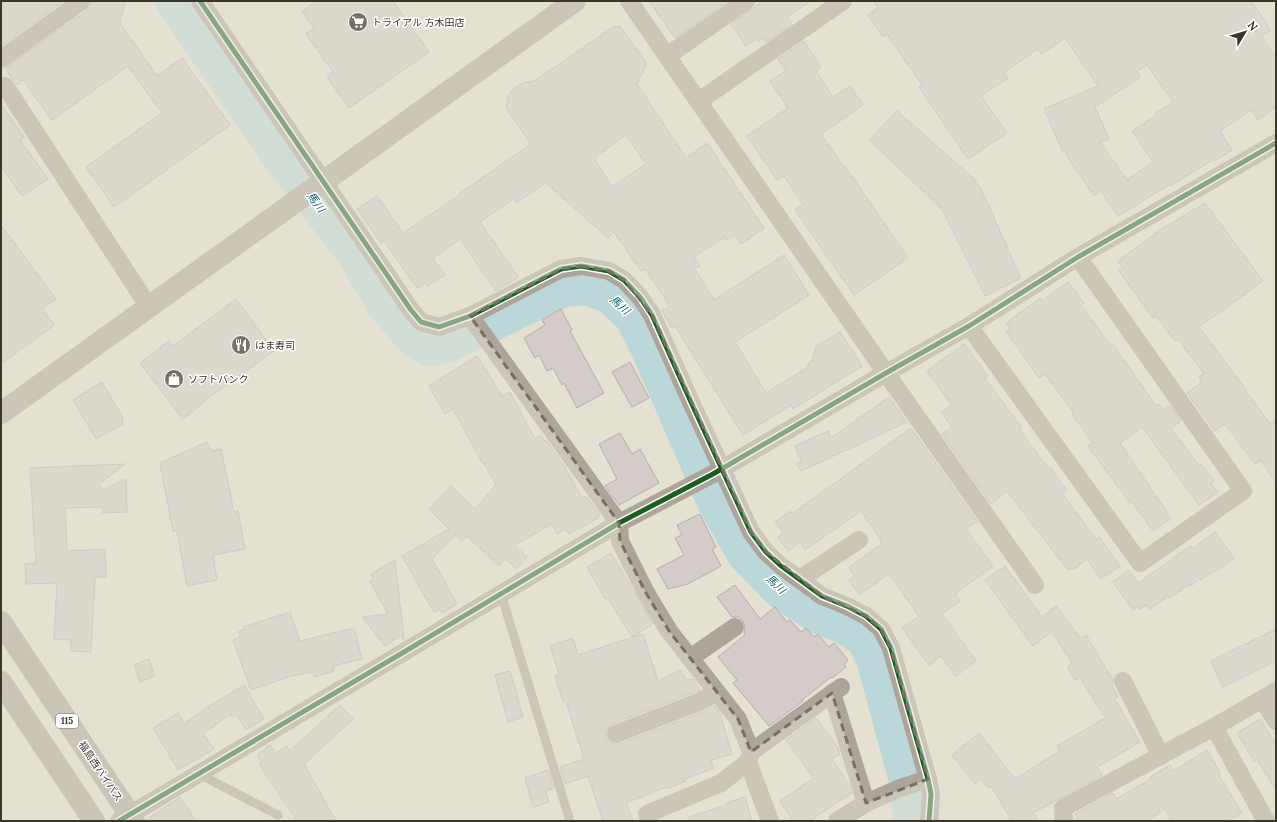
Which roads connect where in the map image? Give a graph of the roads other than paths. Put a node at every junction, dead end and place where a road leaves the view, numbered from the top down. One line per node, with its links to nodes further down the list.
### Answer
1 (82, 1): 8 (street)
2 (200, 1): 12 (street)
3 (575, 1): 12 (street)
4 (629, 1): 7 (street)
5 (746, 1): 7 (street)
6 (843, 1): 10 (street)
7 (667, 56): 10 (street)
8 (1, 59)
9 (2, 85): 14 (street)
10 (699, 101): 17 (street)
11 (1276, 143): 13 (street)
12 (321, 183): 14 (street); 15 (street)
13 (1078, 257): 16 (street); 16 (street)
14 (149, 308): 18 (street)
15 (472, 318): 19 (street); 20 (street)
16 (969, 326): 17 (street)
17 (886, 372): 19 (street); 23 (street)
18 (1, 413)
19 (717, 471): 20 (street); 22 (street)
20 (619, 523): 24 (street); 27 (street)
21 (859, 540): 22 (street)
22 (800, 579): 38 (street)
23 (1035, 585)
24 (501, 594): 37 (street); 41 (lane)
25 (1, 622): 42 (highway, 福島西バイパス / 115)
26 (735, 627): 27 (street)
27 (690, 658): 30 (street)
28 (1123, 681): 35 (street)
29 (1, 682): 44 (highway)
30 (716, 692): 34 (street); 36 (street)
31 (1269, 695): 32 (street); 33 (street)
32 (1276, 721)
33 (1214, 727): 35 (street); 43 (street)
34 (616, 734)
35 (1161, 756): 49 (street)
36 (750, 757): 39 (street); 45 (street); 46 (street)
37 (198, 774): 40 (lane); 42 (street)
38 (915, 783): 39 (street); 48 (street)
39 (866, 803): 47 (street)
40 (278, 815)
41 (569, 818)
42 (127, 819)
43 (1260, 819)
44 (94, 821)
45 (650, 821)
46 (770, 821)
47 (837, 821)
48 (929, 821)
49 (1064, 821)

